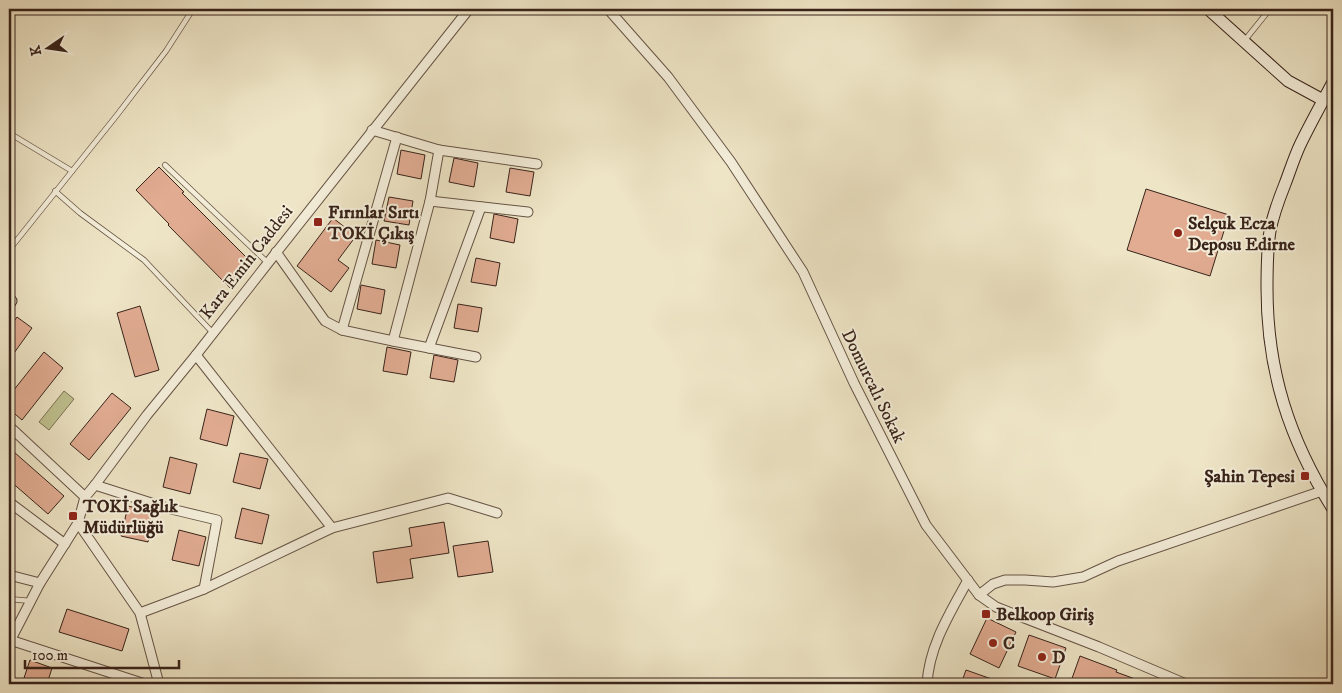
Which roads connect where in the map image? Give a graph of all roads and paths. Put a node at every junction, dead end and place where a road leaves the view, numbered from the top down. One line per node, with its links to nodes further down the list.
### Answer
1 (193, 9): 15 (lane)
2 (469, 9): 9 (street, Kara Emin Caddesi)
3 (608, 9): 40 (street, Domurcalı Sokak)
4 (1208, 9): 6 (main road)
5 (1270, 9): 6 (lane)
6 (1244, 41): 8 (main road)
7 (1333, 82): 8 (main road)
8 (1323, 100): 31 (main road)
9 (372, 130): 11 (street); 21 (street, Kara Emin Caddesi)
10 (9, 133): 15 (lane)
11 (397, 137): 12 (street); 23 (street)
12 (439, 150): 13 (street); 17 (street)
13 (537, 164)
14 (165, 165): 22 (lane)
15 (72, 171): 16 (lane)
16 (55, 191): 20 (lane); 24 (lane)
17 (430, 201): 18 (street); 25 (street)
18 (482, 207): 19 (street); 26 (street)
19 (528, 212)
20 (9, 250)
21 (276, 252): 22 (street, Kara Emin Caddesi); 23 (street)
22 (268, 262): 24 (street, Kara Emin Caddesi)
23 (342, 330): 25 (street)
24 (213, 333): 27 (street, Kara Emin Caddesi)
25 (393, 341): 26 (street)
26 (429, 348): 28 (street)
27 (196, 355): 30 (street, Kara Emin Caddesi); 37 (street)
28 (476, 357)
29 (9, 426): 32 (street)
30 (95, 485): 32 (street, Kara Emin Caddesi); 42 (street)
31 (1322, 491): 34 (main road); 43 (street)
32 (85, 497): 36 (street, Kara Emin Caddesi)
33 (9, 502): 38 (street)
34 (1333, 509)
35 (497, 513): 37 (street)
36 (78, 523): 38 (street, Kara Emin Caddesi); 46 (street)
37 (332, 528): 42 (street)
38 (65, 544): 41 (street, Kara Emin Caddesi)
39 (9, 575): 41 (street)
40 (968, 580): 43 (street, Domurcalı Sokak); 50 (street)
41 (40, 583): 45 (street, Kara Emin Caddesi)
42 (204, 588): 46 (street)
43 (979, 595): 51 (street, Domurcalı Sokak)
44 (9, 599): 45 (lane)
45 (31, 600): 47 (street, Kara Emin Caddesi)
46 (140, 613): 49 (street)
47 (10, 642): 48 (street)
48 (145, 684)
49 (159, 684)
50 (927, 684)
51 (1186, 684)

